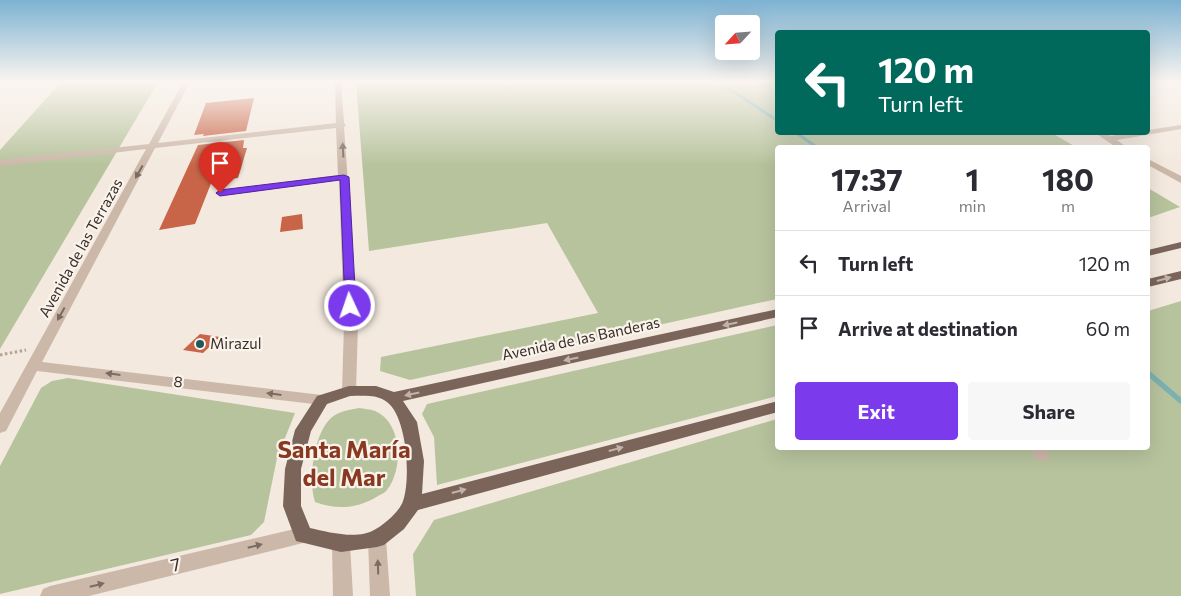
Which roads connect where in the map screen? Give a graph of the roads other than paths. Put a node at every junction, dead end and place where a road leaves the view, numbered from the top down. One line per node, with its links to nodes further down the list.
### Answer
1 (173, 110): 10 (street, Avenida de las Terrazas)
2 (341, 110): 3 (street)
3 (342, 125): 10 (street); 13 (street, one-way to 3)
4 (1181, 127): 5 (street)
5 (1150, 131)
6 (1103, 135): 8 (street)
7 (1130, 135): 8 (street)
8 (1109, 139): 9 (street)
9 (1119, 145)
10 (154, 146): 11 (street); 21 (street, Avenida de las Terrazas, one-way to 21)
11 (0, 163)
12 (1150, 163): 14 (street)
13 (344, 177): 15 (street); 22 (street)
14 (1181, 180)
15 (220, 193)
16 (1181, 245): 17 (main road)
17 (1150, 253)
18 (1181, 274): 19 (main road, one-way to 18)
19 (1150, 283)
20 (775, 314): 23 (main road, Avenida de las Banderas, one-way to 23)
21 (33, 366): 24 (street, 8, one-way to 21); 26 (street, Avenida de las Terrazas)
22 (349, 391): 23 (main road); 24 (main road)
23 (392, 398): 27 (main road)
24 (322, 400): 28 (main road)
25 (775, 407): 27 (main road, one-way to 25)
26 (0, 427)
27 (412, 504): 29 (main road)
28 (303, 535): 30 (main road); 31 (street, 7, one-way to 28)
29 (377, 539): 30 (main road); 33 (street, one-way to 29)
30 (341, 544): 32 (street)
31 (50, 596)
32 (343, 596)
33 (380, 596)

